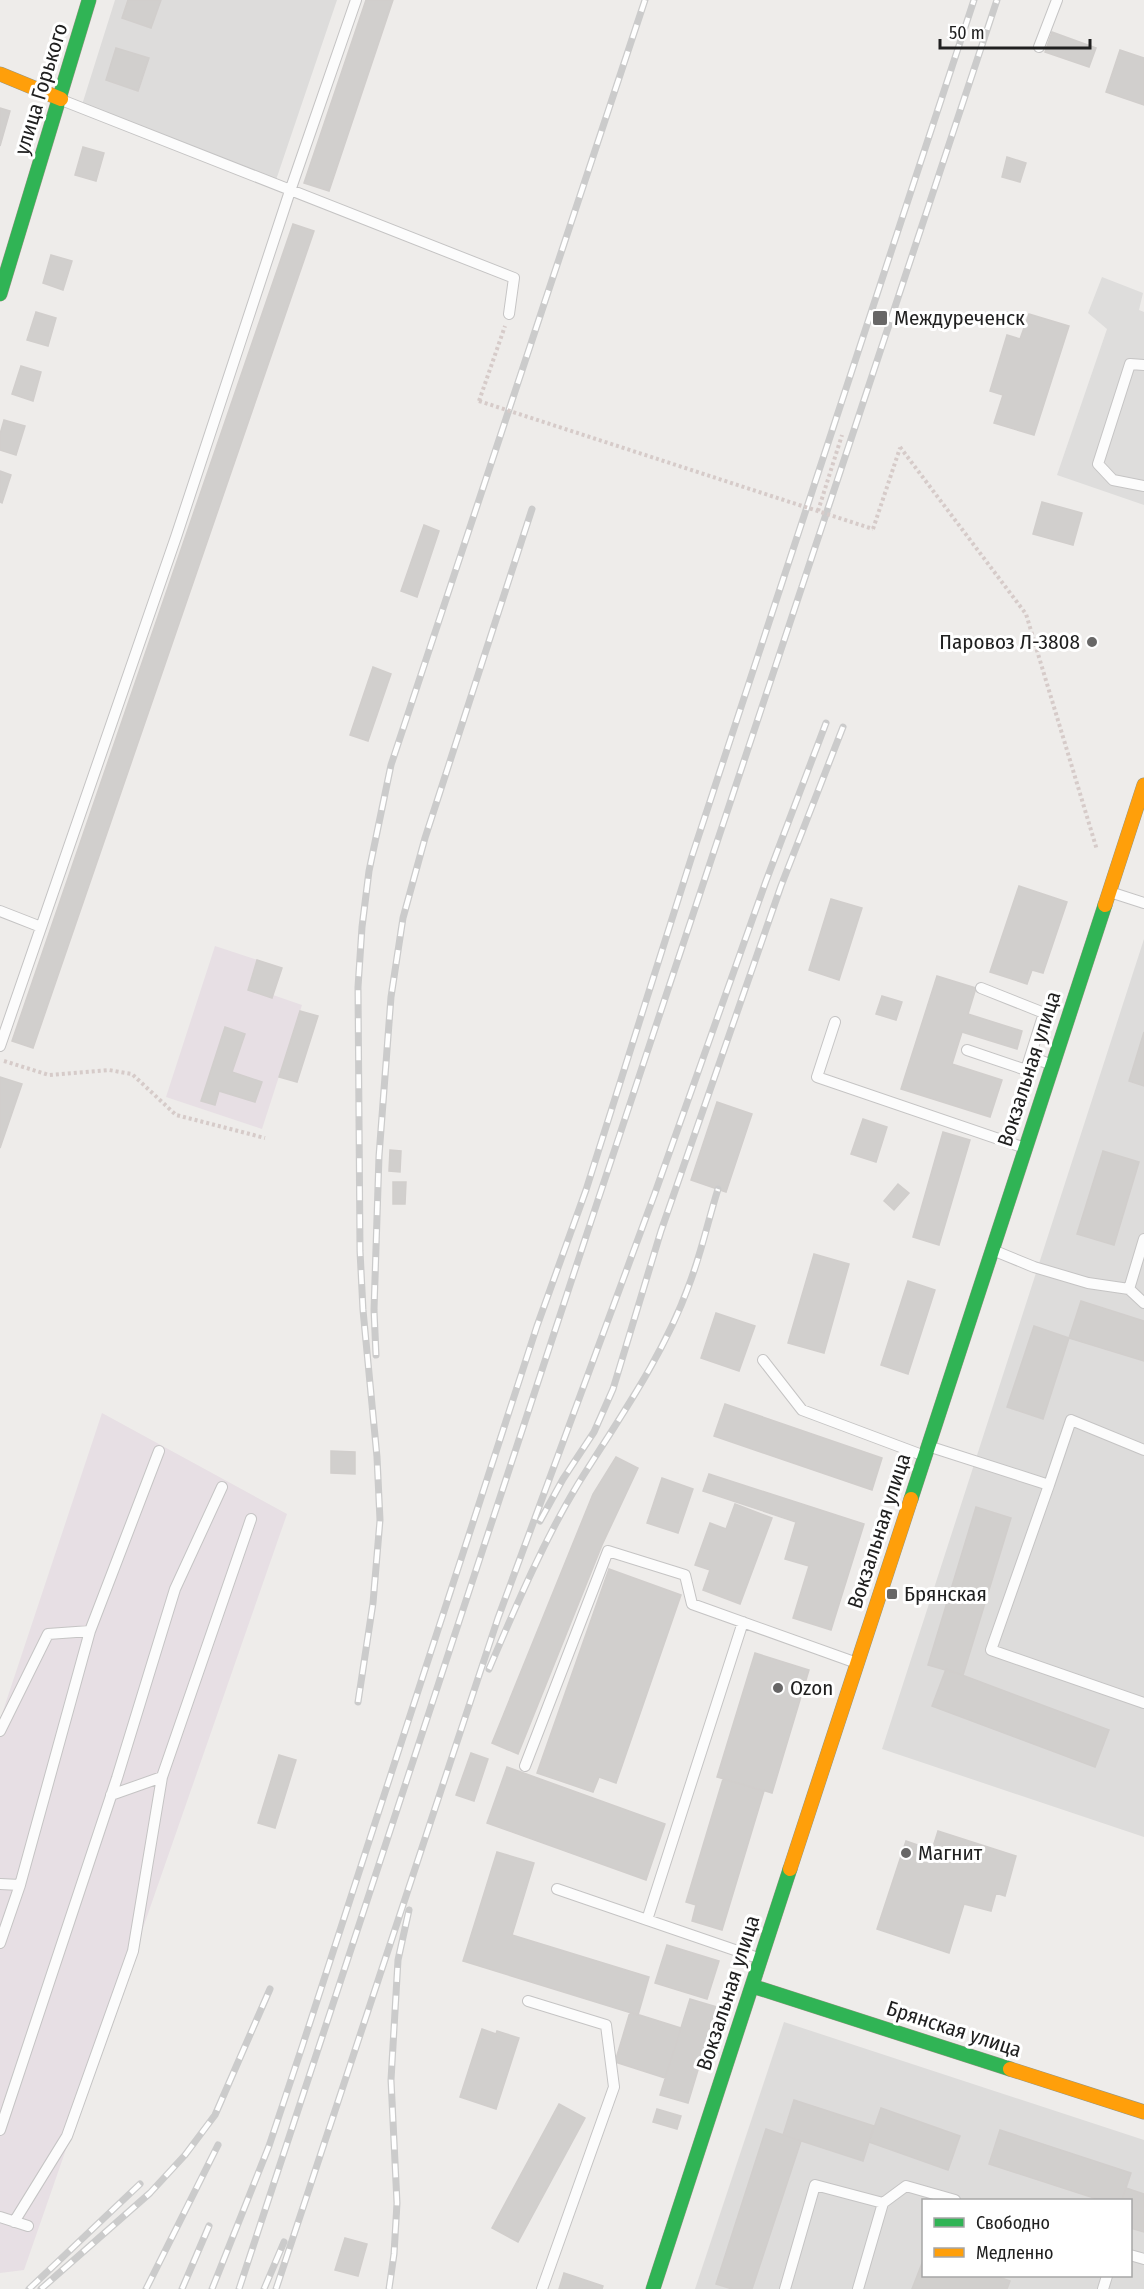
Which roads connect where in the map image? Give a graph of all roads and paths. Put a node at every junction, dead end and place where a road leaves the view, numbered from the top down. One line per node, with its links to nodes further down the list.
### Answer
1 (89, 0): 6 (main road, улица Горького)
2 (356, 0): 7 (lane)
3 (1057, 0): 4 (lane)
4 (1039, 47)
5 (0, 74): 6 (main road)
6 (60, 99): 7 (lane); 8 (main road, улица Горького)
7 (290, 191): 9 (lane); 19 (lane)
8 (0, 294)
9 (509, 314): 13 (path, bridge)
10 (1144, 365): 12 (lane)
11 (842, 435): 13 (path)
12 (1144, 486)
13 (818, 511): 15 (path, bridge)
14 (1144, 785): 16 (main road, Вокзальная улица)
15 (1099, 859)
16 (1109, 892): 17 (lane); 26 (main road, Вокзальная улица)
17 (1144, 903)
18 (0, 911): 19 (lane)
19 (41, 927): 22 (lane)
20 (981, 988): 24 (lane)
21 (835, 1022): 28 (lane)
22 (0, 1046)
23 (967, 1050): 24 (lane)
24 (1030, 1057): 26 (lane)
25 (0, 1060): 27 (path)
26 (1053, 1065): 28 (main road, Вокзальная улица)
27 (265, 1138)
28 (1025, 1148): 30 (main road, Вокзальная улица)
29 (1144, 1239): 31 (lane)
30 (992, 1250): 31 (lane); 36 (main road, Вокзальная улица)
31 (1129, 1289): 32 (lane)
32 (1144, 1303)
33 (763, 1360): 36 (lane)
34 (1144, 1450): 37 (lane)
35 (159, 1451): 41 (lane)
36 (927, 1451): 37 (lane); 42 (main road, Вокзальная улица)
37 (1049, 1485): 43 (lane)
38 (222, 1487): 47 (lane)
39 (251, 1519): 46 (lane)
40 (743, 1622): 42 (lane); 45 (lane); 51 (lane)
41 (90, 1632): 44 (lane); 49 (lane)
42 (858, 1663): 53 (main road, Вокзальная улица)
43 (1144, 1702)
44 (0, 1731)
45 (525, 1766)
46 (162, 1777): 47 (lane); 61 (lane)
47 (111, 1795): 57 (lane)
48 (0, 1884): 49 (lane)
49 (20, 1885): 52 (lane)
50 (557, 1889): 51 (lane)
51 (647, 1920): 53 (lane)
52 (0, 1943)
53 (761, 1959): 54 (main road, Вокзальная улица)
54 (752, 1986): 56 (main road, Брянская улица); 64 (main road, Вокзальная улица)
55 (528, 2001): 63 (lane)
56 (1144, 2112)
57 (0, 2130)
58 (952, 2199): 59 (lane)
59 (883, 2203): 65 (lane); 66 (lane)
60 (0, 2217): 61 (lane)
61 (14, 2222): 62 (lane)
62 (28, 2226)
63 (542, 2289)
64 (653, 2289)
65 (785, 2289)
66 (858, 2289)

